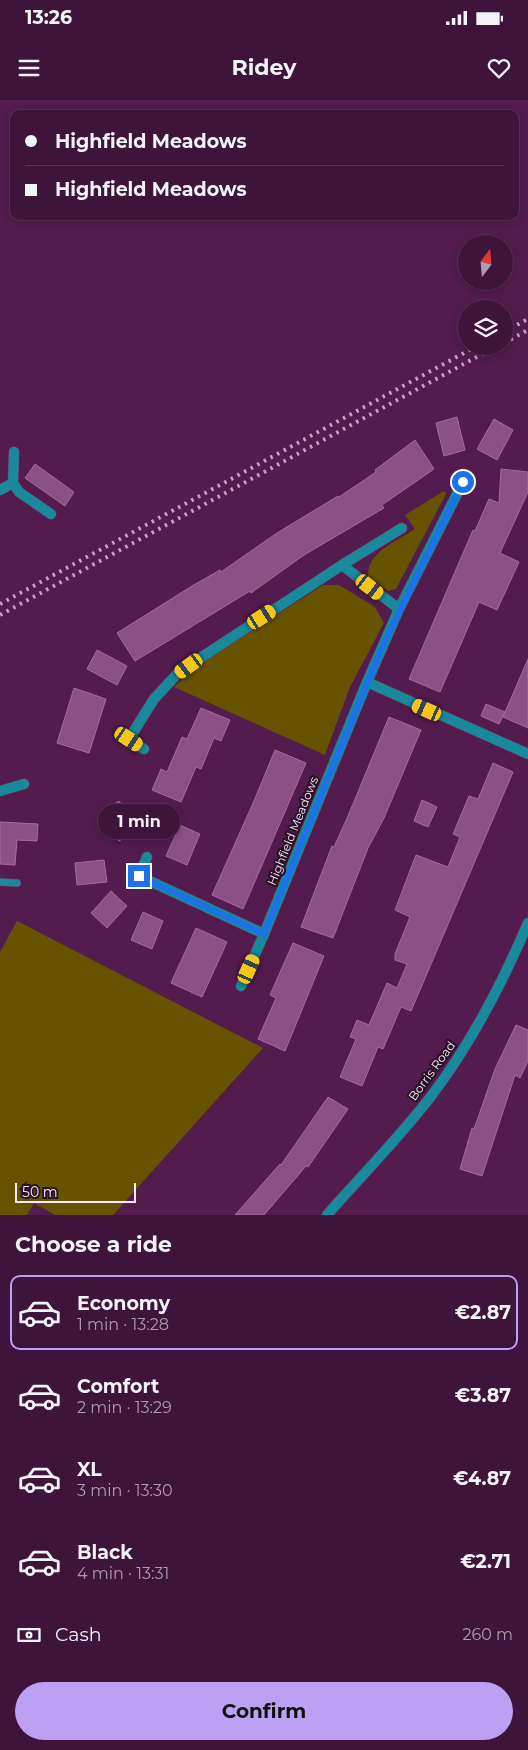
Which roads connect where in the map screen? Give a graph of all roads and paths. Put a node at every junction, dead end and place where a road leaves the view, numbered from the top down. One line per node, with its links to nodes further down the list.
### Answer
1 (14, 452): 3 (street)
2 (463, 482): 8 (street, Highfield Meadows)
3 (13, 483): 4 (street); 5 (street)
4 (0, 490)
5 (51, 514)
6 (402, 528): 7 (street)
7 (342, 564): 8 (street); 10 (street)
8 (399, 609): 9 (street, Highfield Meadows)
9 (367, 682): 11 (street); 18 (street, Highfield Meadows)
10 (144, 749)
11 (528, 754)
12 (24, 784): 13 (street)
13 (0, 791)
14 (147, 857): 18 (street)
15 (0, 882): 16 (lane)
16 (17, 884)
17 (528, 923): 20 (street, Borris Road)
18 (264, 934): 19 (street, Highfield Meadows)
19 (241, 986)
20 (327, 1215)

